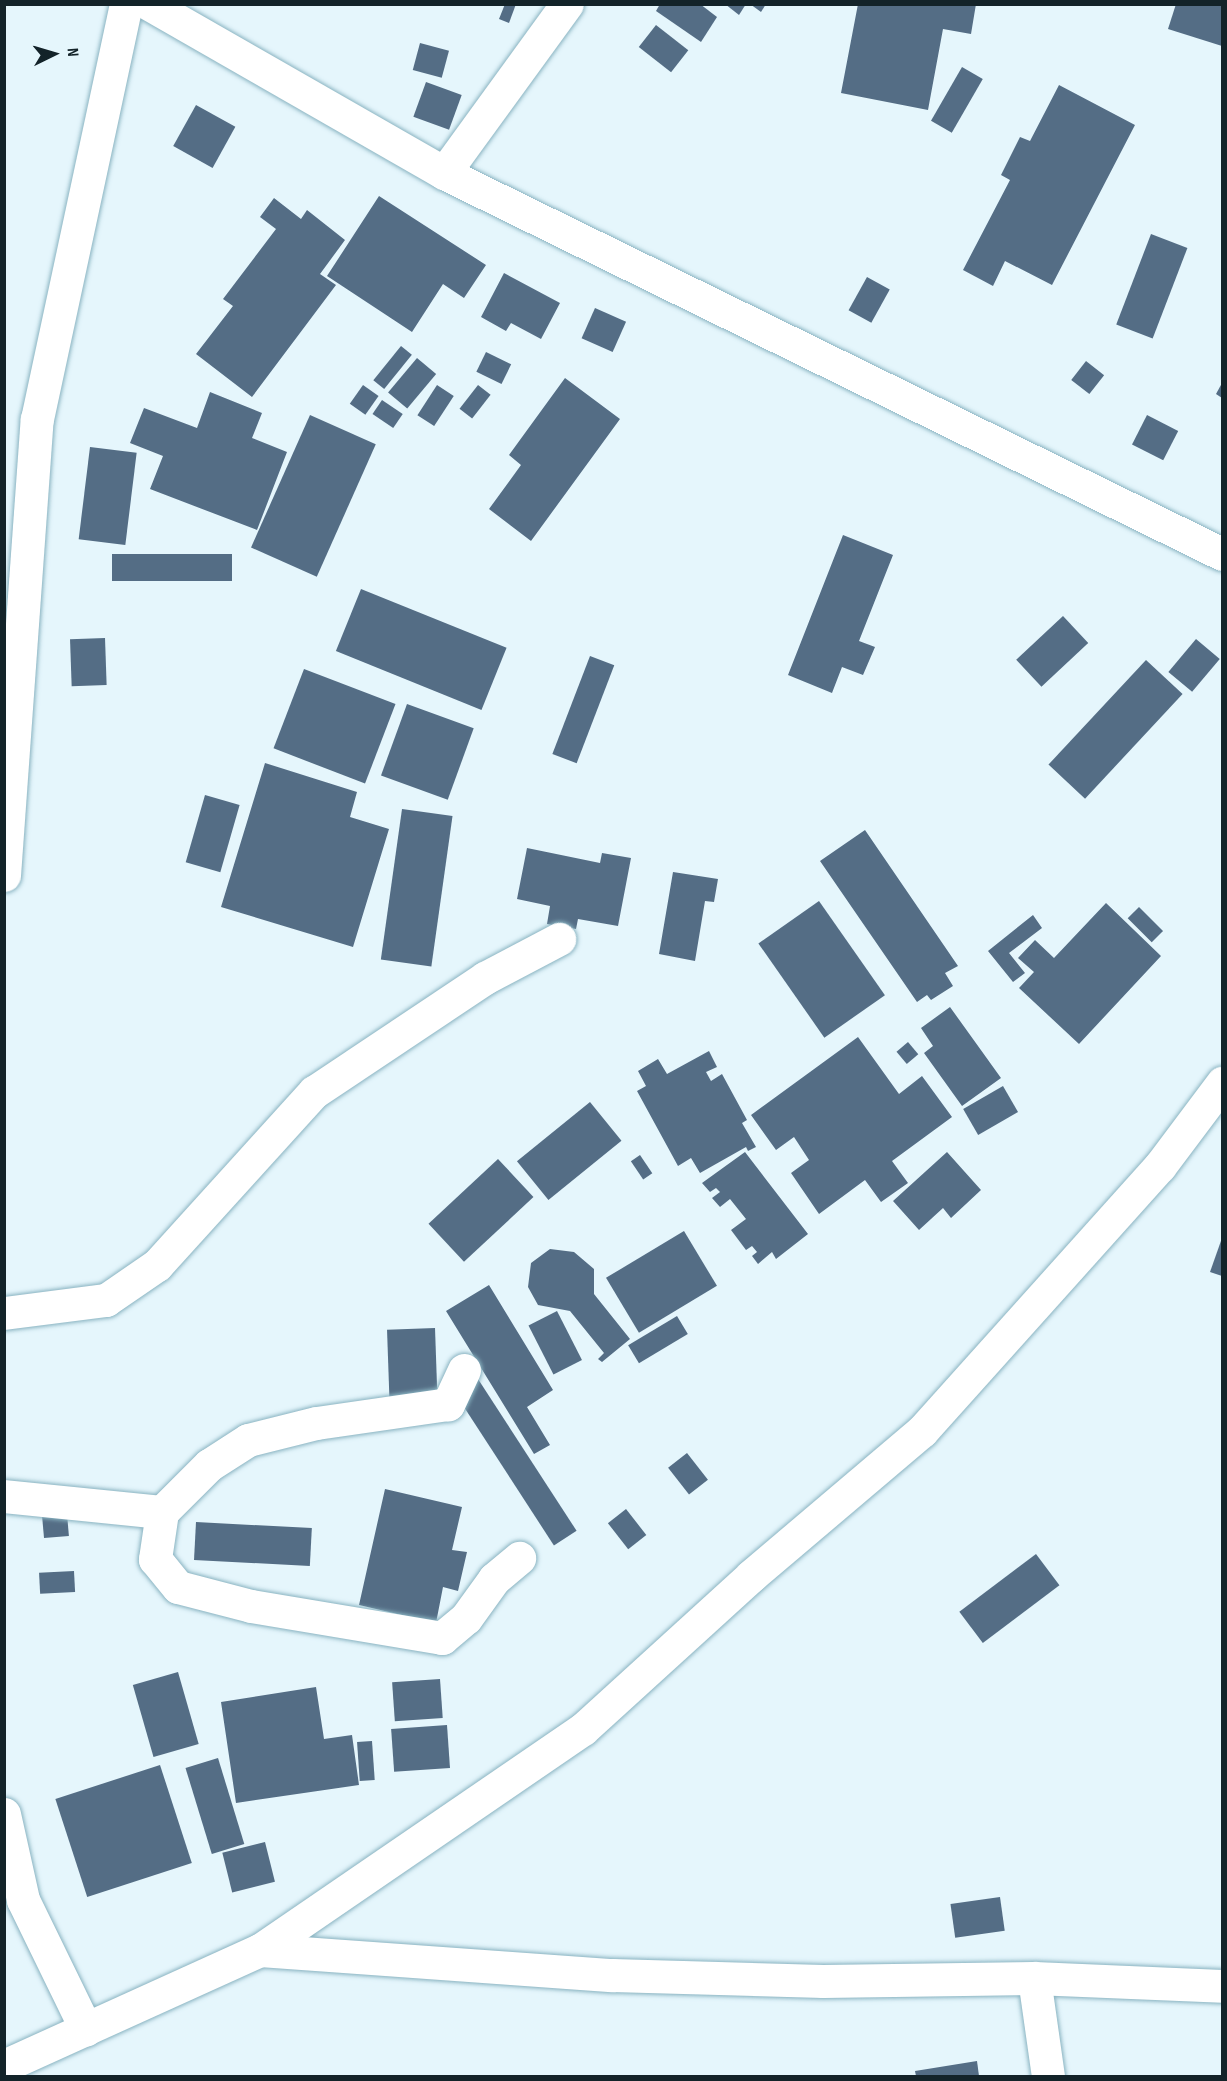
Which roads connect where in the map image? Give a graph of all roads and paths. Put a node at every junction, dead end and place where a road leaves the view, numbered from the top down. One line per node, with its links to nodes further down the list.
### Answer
1 (126, 4): 6 (street)
2 (149, 4): 4 (street)
3 (567, 4): 4 (street)
4 (444, 173): 5 (street)
5 (1222, 554)
6 (4, 875)
7 (559, 939): 9 (street)
8 (1222, 1083): 15 (street)
9 (4, 1313)
10 (464, 1370): 12 (street)
11 (4, 1496): 12 (street)
12 (162, 1512): 13 (street)
13 (519, 1558)
14 (4, 1814): 18 (street)
15 (260, 1950): 16 (street); 18 (street)
16 (1034, 1978): 17 (street); 20 (street)
17 (1222, 1986)
18 (86, 2029): 19 (street)
19 (12, 2058)
20 (1048, 2076)

